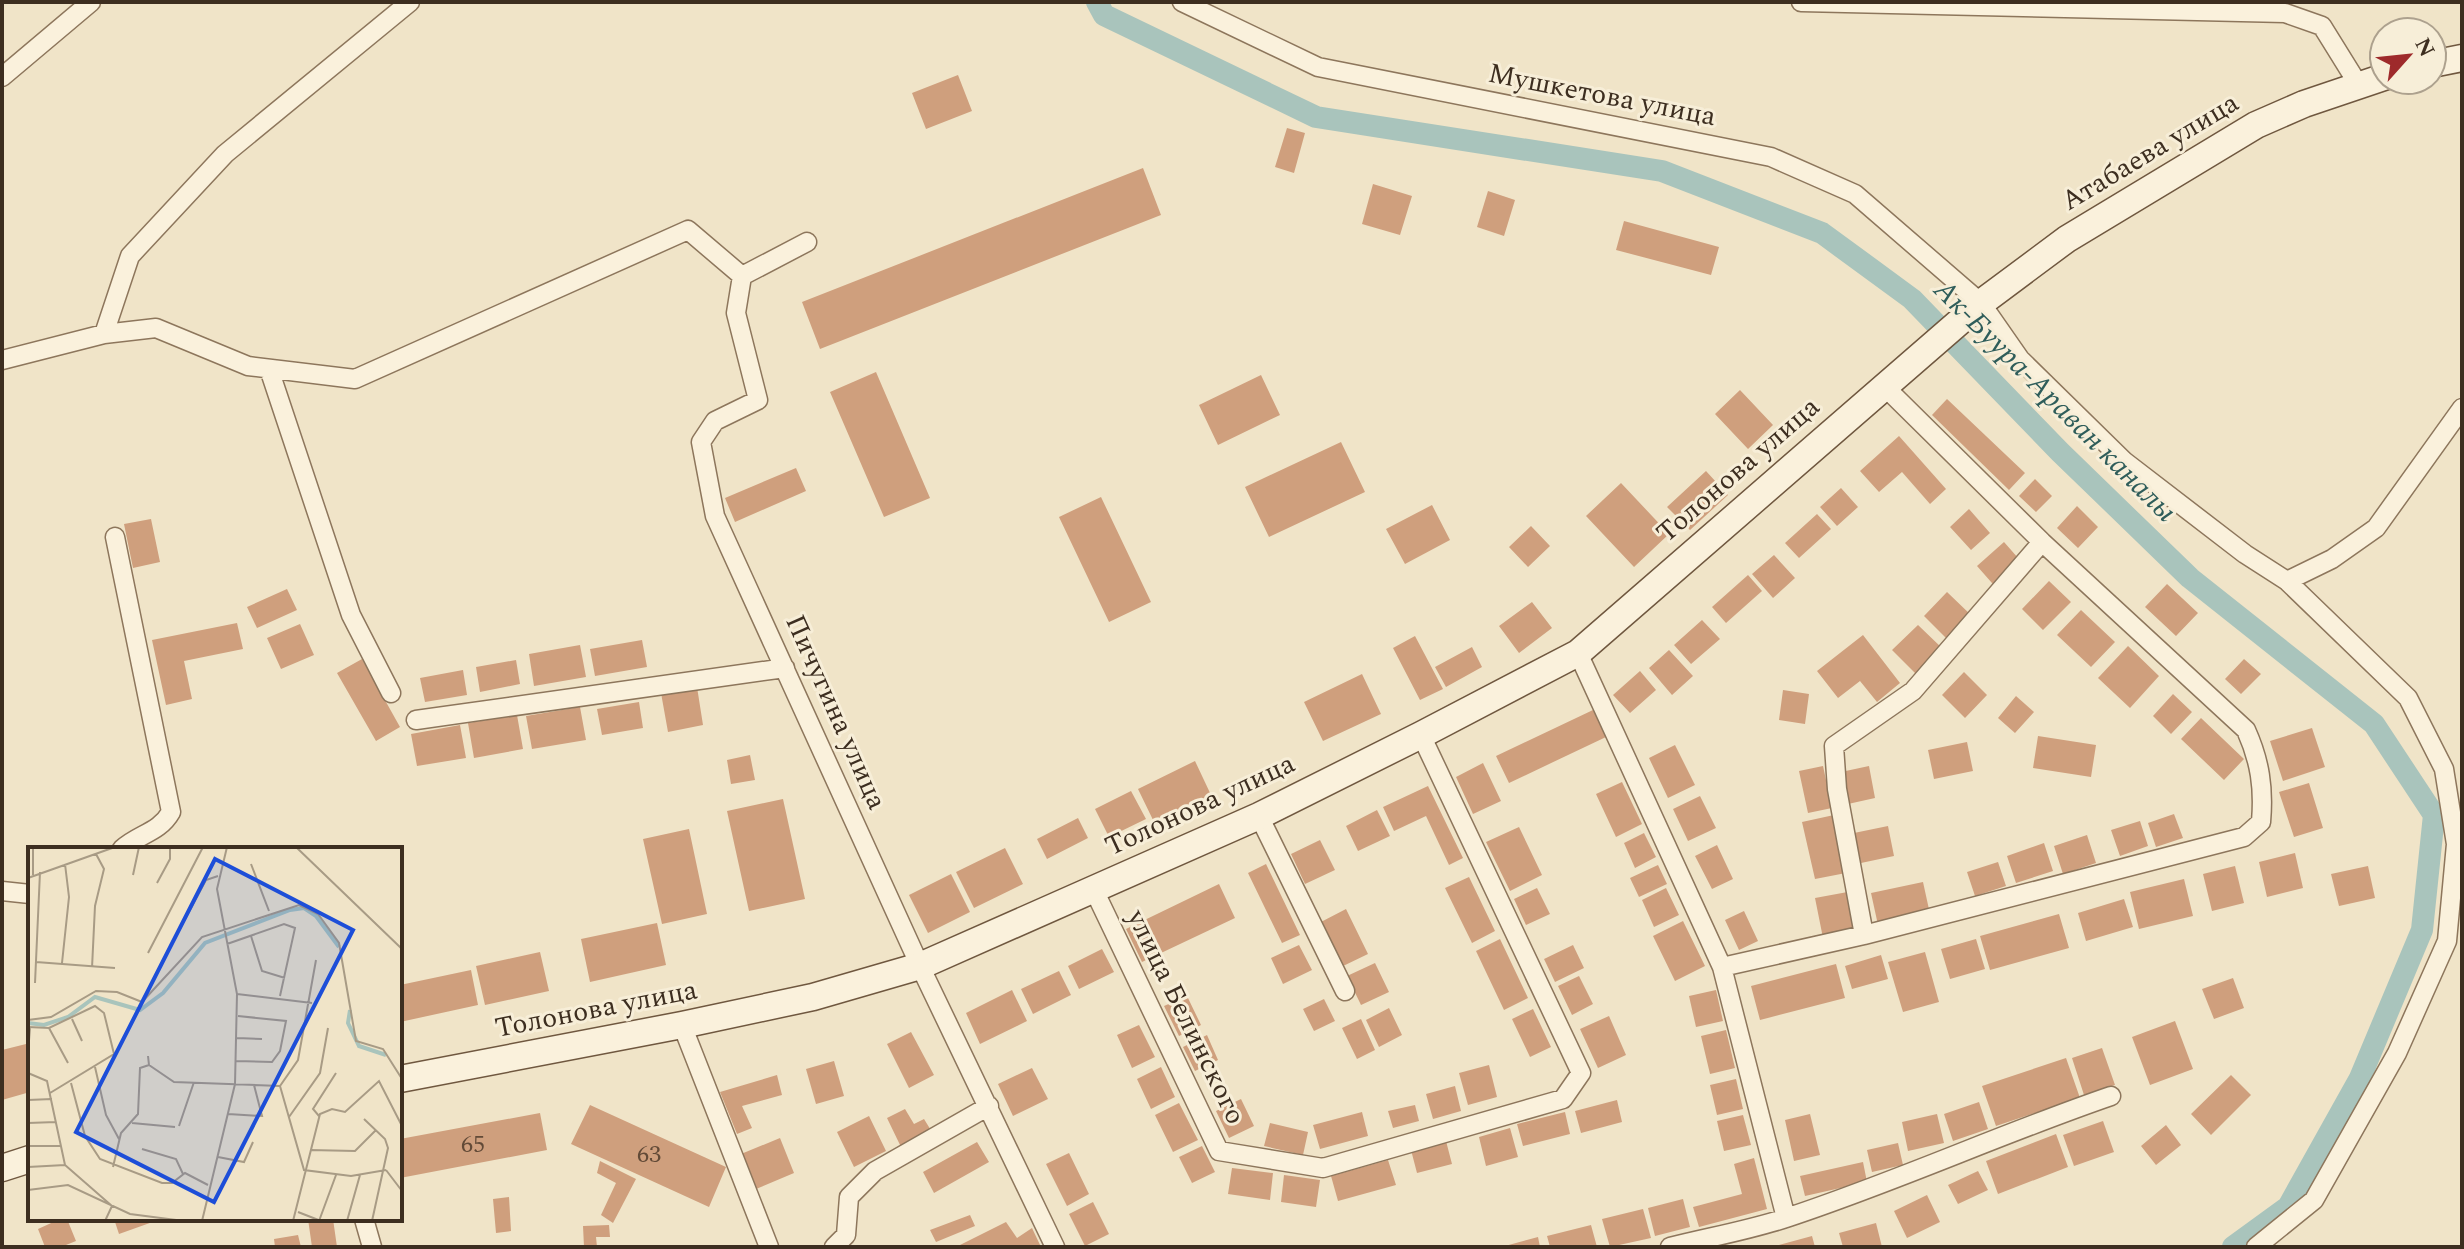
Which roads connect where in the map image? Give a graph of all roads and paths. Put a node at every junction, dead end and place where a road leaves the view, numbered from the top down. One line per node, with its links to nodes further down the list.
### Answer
1 (91, 2): 5 (street)
2 (410, 2): 11 (street)
3 (1182, 2): 10 (street, Мушкетова улица)
4 (1801, 2): 7 (street)
5 (2, 77)
6 (2368, 81): 7 (main road, Атабаева улица)
7 (2358, 84): 10 (main road, Атабаева улица)
8 (807, 242): 9 (street)
9 (742, 276): 14 (street); 21 (street, Пичугина улица)
10 (1974, 308): 12 (main road, Атабаева улица); 19 (street, Мушкетова улица)
11 (104, 334): 13 (street); 14 (street)
12 (1914, 359): 15 (main road, Толонова улица)
13 (2, 360)
14 (269, 369): 22 (street)
15 (1884, 386): 18 (street); 20 (main road, Толонова улица)
16 (2462, 408): 19 (street)
17 (115, 537): 26 (street)
18 (2042, 542): 30 (street); 30 (street)
19 (2287, 581): 47 (street, Мушкетова улица)
20 (1578, 653): 24 (main road, Толонова улица); 32 (street)
21 (785, 668): 23 (street); 31 (street, Пичугина улица)
22 (391, 693)
23 (416, 720)
24 (1421, 735): 25 (main road, Толонова улица); 27 (street, улица Белинского)
25 (1259, 816): 27 (main road, Толонова улица); 33 (street)
26 (124, 847)
27 (1094, 890): 31 (main road, Толонова улица)
28 (2, 891): 29 (street)
29 (28, 894)
30 (1864, 935): 32 (street)
31 (920, 966): 34 (main road, Толонова улица); 37 (street, Пичугина улица)
32 (1722, 967): 40 (street)
33 (1345, 991)
34 (682, 1025): 35 (main road, Толонова улица); 43 (street)
35 (402, 1079)
36 (2111, 1096): 40 (street)
37 (989, 1106): 44 (street); 45 (street, Пичугина улица)
38 (28, 1160): 39 (main road)
39 (2, 1168)
40 (1786, 1218): 46 (street)
41 (365, 1221): 42 (street)
42 (372, 1247)
43 (769, 1247)
44 (834, 1247)
45 (1055, 1247)
46 (1670, 1247)
47 (2256, 1247)

